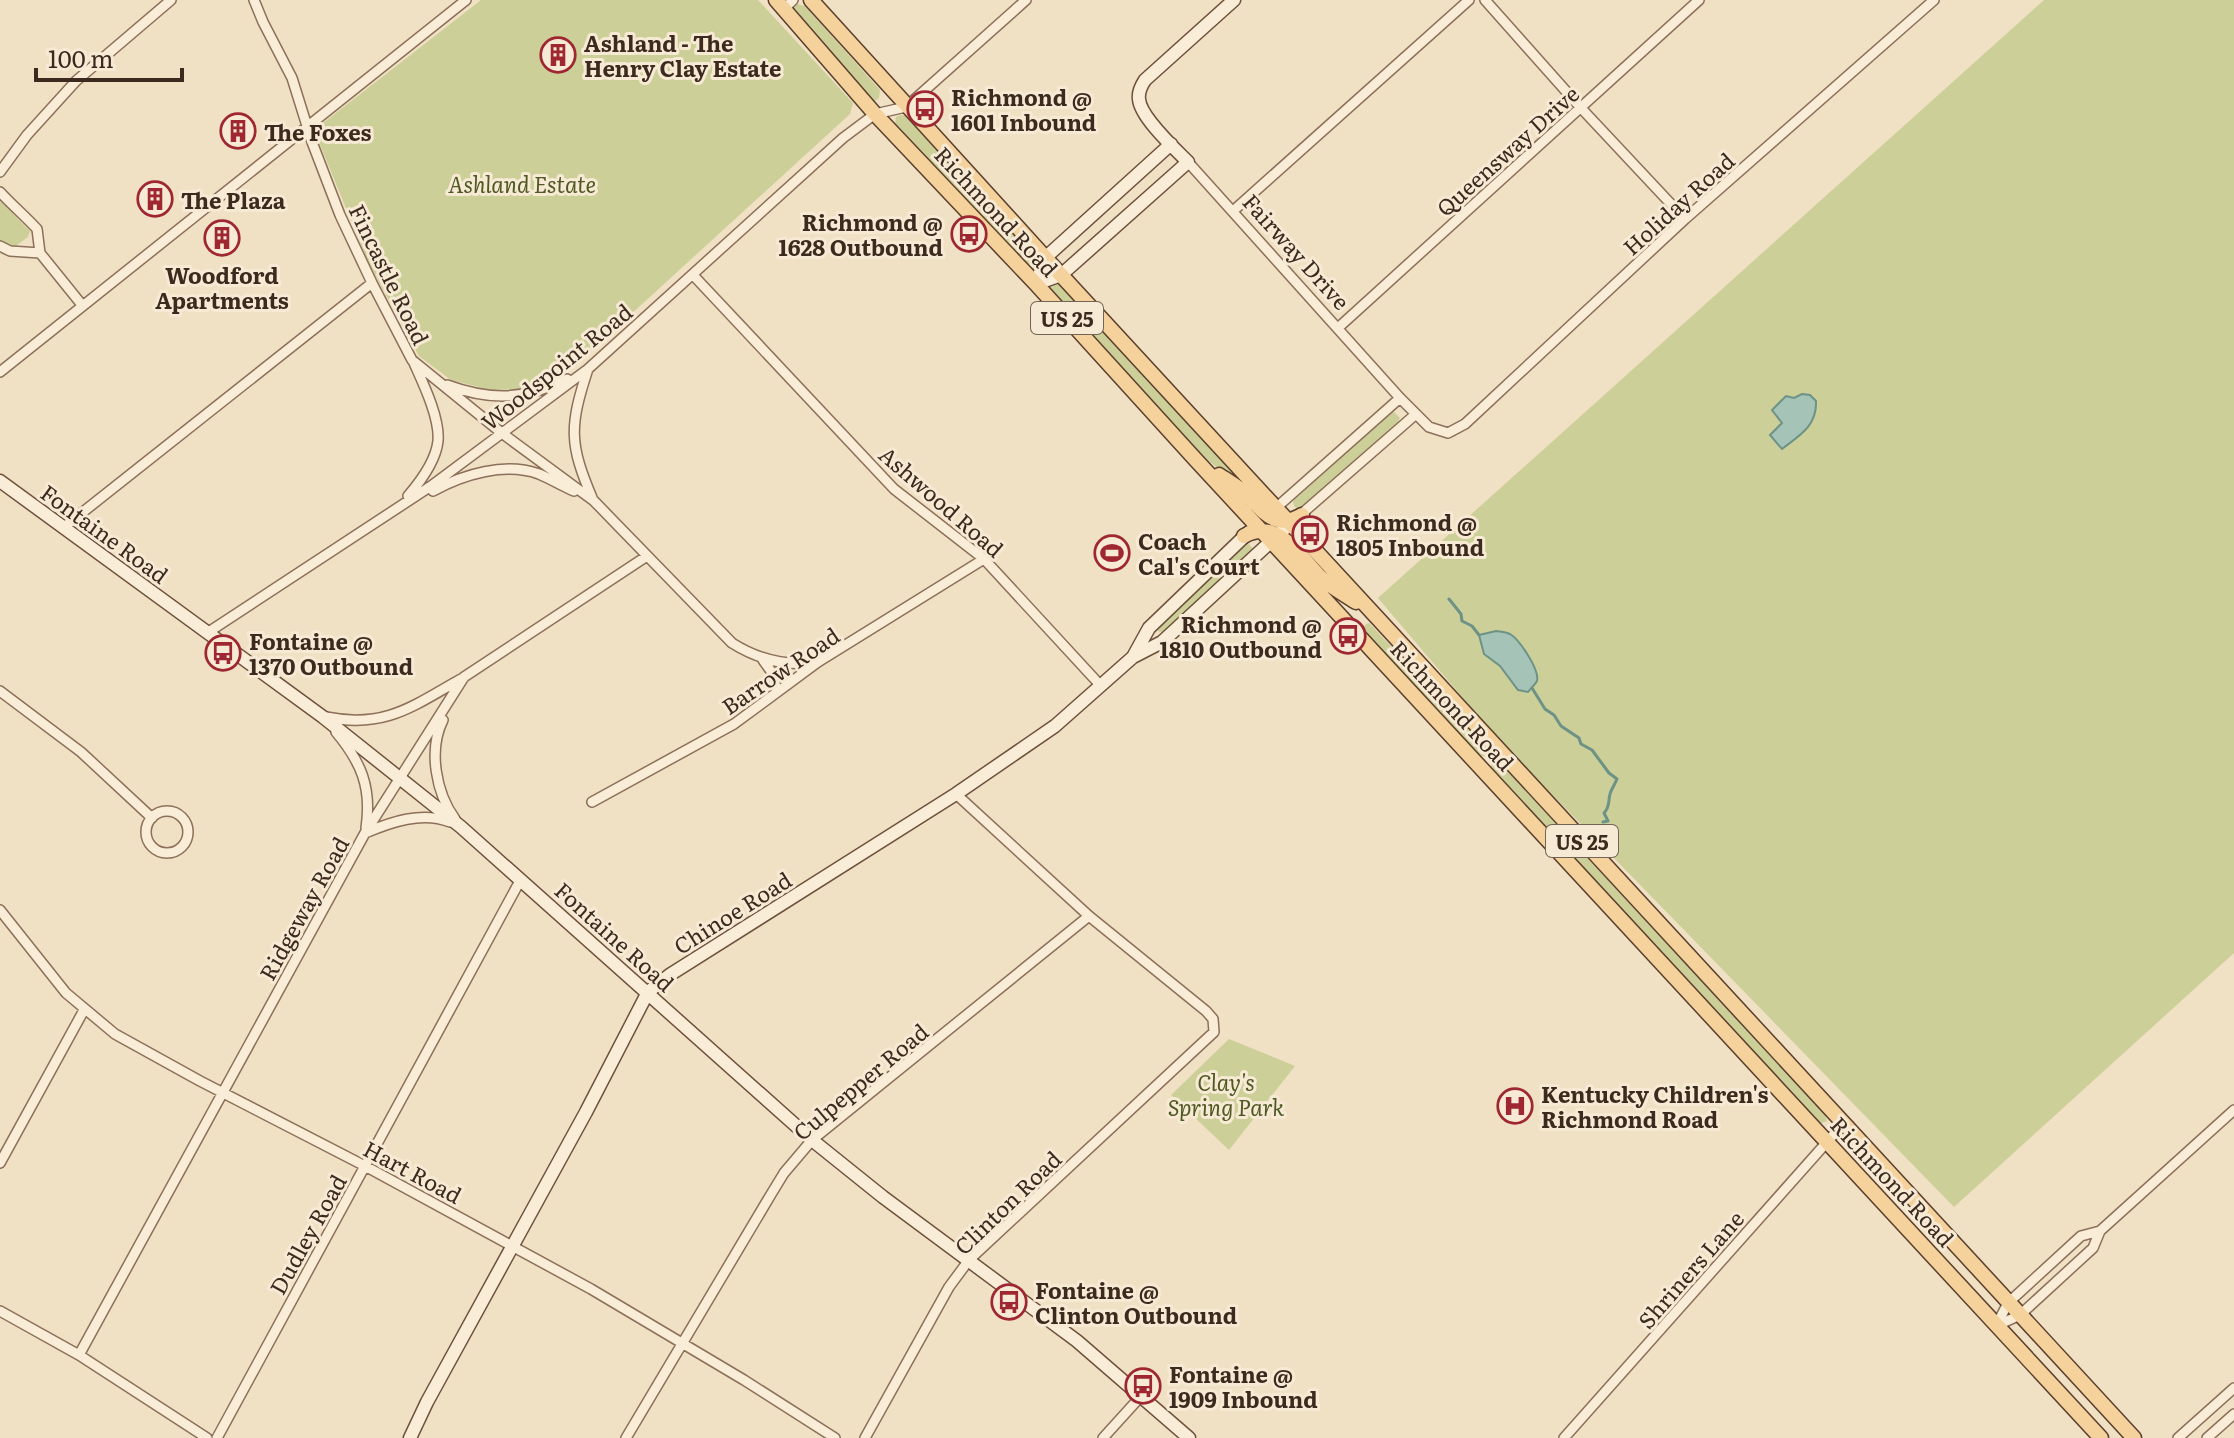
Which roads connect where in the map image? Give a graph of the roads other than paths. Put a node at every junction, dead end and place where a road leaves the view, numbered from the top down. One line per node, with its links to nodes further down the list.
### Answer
1 (171, 0): 18 (street)
2 (254, 0): 15 (street, Fincastle Road)
3 (466, 0): 15 (street)
4 (811, 0): 12 (main road, Richmond Road / US 25)
5 (1026, 0): 12 (street)
6 (1234, 0): 16 (street, Fairway Drive)
7 (1469, 0): 20 (street)
8 (1485, 0): 13 (street)
9 (1699, 0): 13 (street, Queensway Drive)
10 (1934, 0): 21 (street, Holiday Road)
11 (784, 3): 14 (main road, Richmond Road / US 25)
12 (906, 107): 14 (street, Woodspoint Road); 26 (main road, Richmond Road / US 25)
13 (1581, 108): 21 (street); 32 (street, Queensway Drive)
14 (875, 114): 27 (street, Woodspoint Road); 30 (main road, Richmond Road / US 25)
15 (307, 126): 29 (street, Fincastle Road); 31 (street)
16 (1171, 144): 17 (street, Fairway Drive); 26 (street)
17 (1188, 162): 20 (street, Fairway Drive); 28 (street)
18 (0, 172)
19 (0, 192): 22 (street)
20 (1233, 211): 32 (street, Fairway Drive)
21 (1685, 219): 39 (street, Holiday Road)
22 (37, 233): 24 (street); 25 (street)
23 (0, 246): 24 (street)
24 (18, 252): 25 (street)
25 (40, 253): 31 (street)
26 (1045, 258): 28 (main road, Richmond Road / US 25); 30 (street)
27 (693, 275): 34 (street, Woodspoint Road); 50 (street, Ashwood Road)
28 (1061, 275): 30 (street); 45 (main road, Richmond Road / US 25)
29 (372, 283): 33 (street, Fincastle Road); 46 (street)
30 (1036, 284): 45 (main road, Richmond Road / US 25)
31 (82, 305): 35 (street)
32 (1339, 327): 37 (street, Fairway Drive)
33 (412, 360): 36 (street, Fincastle Road); 43 (street)
34 (588, 369): 36 (street); 40 (street, Woodspoint Road); 42 (street)
35 (0, 372)
36 (434, 379): 40 (street, Fincastle Road)
37 (1400, 398): 38 (street, Fairway Drive); 45 (street)
38 (1416, 414): 39 (street, Fairway Drive); 44 (street)
39 (1448, 432)
40 (503, 434): 42 (street, Fincastle Road); 43 (street, Woodspoint Road)
41 (0, 481): 46 (street, Fontaine Road)
42 (594, 501): 43 (street); 49 (street, Fincastle Road)
43 (400, 505): 52 (street, Woodspoint Road)
44 (1294, 519): 45 (main road); 48 (street, Chinoe Road); 51 (main road, Richmond Road / US 25)
45 (1266, 520): 47 (main road); 48 (main road)
46 (64, 527): 52 (street, Fontaine Road)
47 (1244, 536): 53 (street, Chinoe Road)
48 (1276, 539): 51 (main road); 53 (street, Chinoe Road); 77 (main road, Richmond Road / US 25)
49 (647, 556): 54 (street, Fincastle Road); 56 (street, Ridgeway Road)
50 (984, 559): 55 (street, Barrow Road); 57 (street, Ashwood Road)
51 (1370, 610): 74 (main road, Richmond Road / US 25)
52 (207, 633): 60 (street, Fontaine Road)
53 (1133, 657): 57 (street, Chinoe Road)
54 (761, 658): 55 (street, Fincastle Road); 59 (street)
55 (818, 662): 59 (street, Barrow Road)
56 (464, 677): 60 (street); 61 (street, Ridgeway Road); 65 (street)
57 (1101, 686): 62 (street, Chinoe Road)
58 (0, 691): 64 (street)
59 (777, 692): 63 (street, Barrow Road)
60 (323, 717): 61 (street, Fontaine Road); 66 (street)
61 (399, 778): 65 (street, Fontaine Road); 66 (street, Ridgeway Road)
62 (956, 794): 69 (street); 70 (street, Chinoe Road)
63 (592, 802)
64 (152, 818): 64 (street)
65 (461, 827): 66 (street); 67 (street, Fontaine Road)
66 (365, 833): 72 (street, Ridgeway Road)
67 (521, 879): 70 (street, Fontaine Road); 80 (street, Dudley Road)
68 (0, 910): 71 (street, Hart Road)
69 (1089, 916): 76 (street, Culpepper Road); 83 (street, Clinton Road)
70 (648, 992): 76 (street, Fontaine Road); 82 (street, Chinoe Road)
71 (84, 1010): 72 (street, Hart Road); 78 (street)
72 (223, 1092): 80 (street, Hart Road); 89 (street, Ridgeway Road)
73 (2234, 1110): 81 (street)
74 (1843, 1124): 77 (street, Shriners Lane); 84 (main road, Richmond Road / US 25)
75 (1, 1135): 78 (street)
76 (812, 1140): 83 (street, Fontaine Road); 88 (street, Culpepper Road)
77 (1826, 1142): 87 (main road, Richmond Road / US 25); 101 (street, Shriners Lane)
78 (11, 1143): 79 (street)
79 (0, 1163)
80 (365, 1166): 82 (street, Hart Road); 94 (street, Dudley Road)
81 (2100, 1231): 84 (street); 86 (street)
82 (513, 1247): 88 (street, Hart Road); 95 (street, Chinoe Road)
83 (969, 1260): 91 (street, Fontaine Road); 98 (street, Clinton Road)
84 (2008, 1303): 86 (main road, Richmond Road / US 25); 87 (street)
85 (0, 1311): 89 (street)
86 (2020, 1315): 87 (street); 103 (main road, Richmond Road / US 25)
87 (1996, 1326): 102 (main road, Richmond Road / US 25)
88 (683, 1344): 96 (street, Culpepper Road); 97 (street, Hart Road)
89 (79, 1355): 93 (street)
90 (2234, 1388): 104 (street)
91 (1142, 1395): 99 (street); 100 (street, Fontaine Road)
92 (2234, 1414): 105 (street)
93 (207, 1438)
94 (217, 1438)
95 (410, 1438)
96 (626, 1438)
97 (835, 1438)
98 (865, 1438)
99 (1103, 1438)
100 (1189, 1438)
101 (1564, 1438)
102 (2101, 1438)
103 (2134, 1438)
104 (2178, 1438)
105 (2207, 1438)

